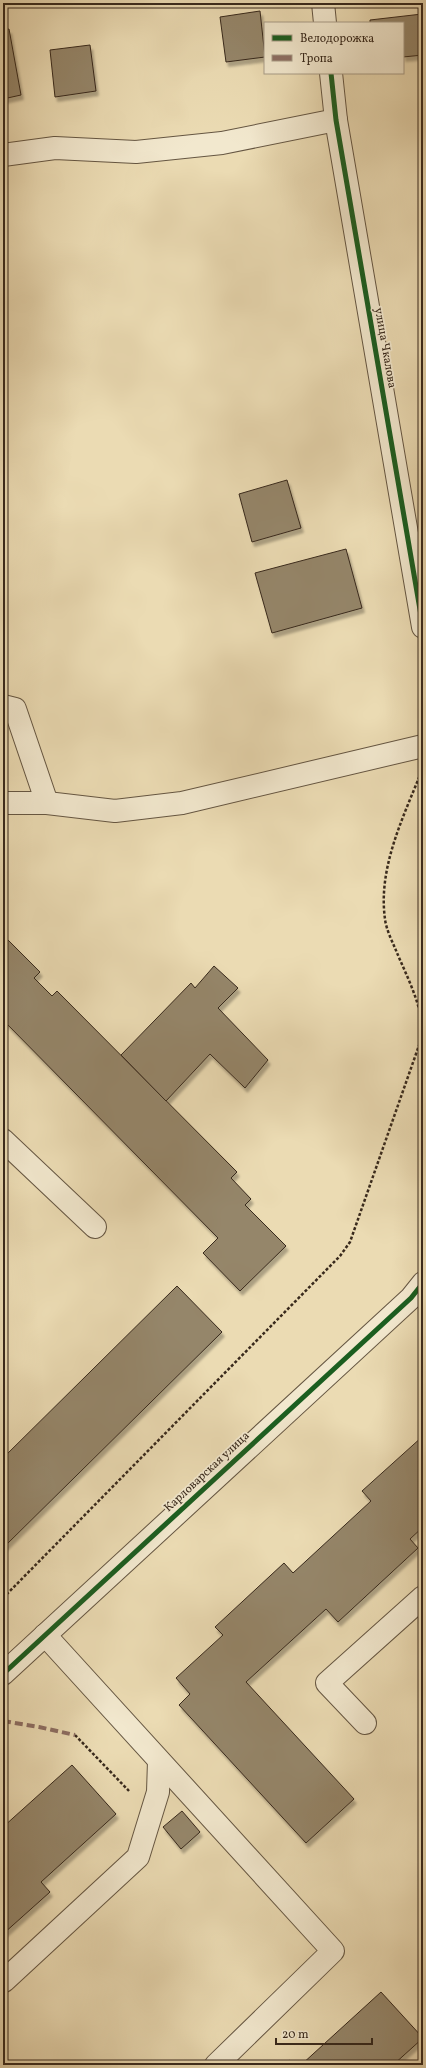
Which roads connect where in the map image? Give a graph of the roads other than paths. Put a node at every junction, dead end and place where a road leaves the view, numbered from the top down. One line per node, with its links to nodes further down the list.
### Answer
1 (323, 3): 2 (street)
2 (325, 22)
3 (331, 74): 4 (street, улица Чкалова)
4 (336, 120): 5 (street); 6 (street, улица Чкалова)
5 (3, 154)
6 (423, 626)
7 (3, 706): 10 (street)
8 (422, 746): 10 (street)
9 (3, 803): 10 (street)
10 (47, 803)
11 (3, 1140): 12 (street)
12 (95, 1227)
13 (419, 1297): 15 (street, Карловарская улица)
14 (423, 1597): 17 (street)
15 (45, 1635): 16 (street, Карловарская улица); 18 (street)
16 (3, 1674)
17 (365, 1723)
18 (159, 1761): 19 (street); 20 (street)
19 (4, 1980)
20 (216, 2065)

